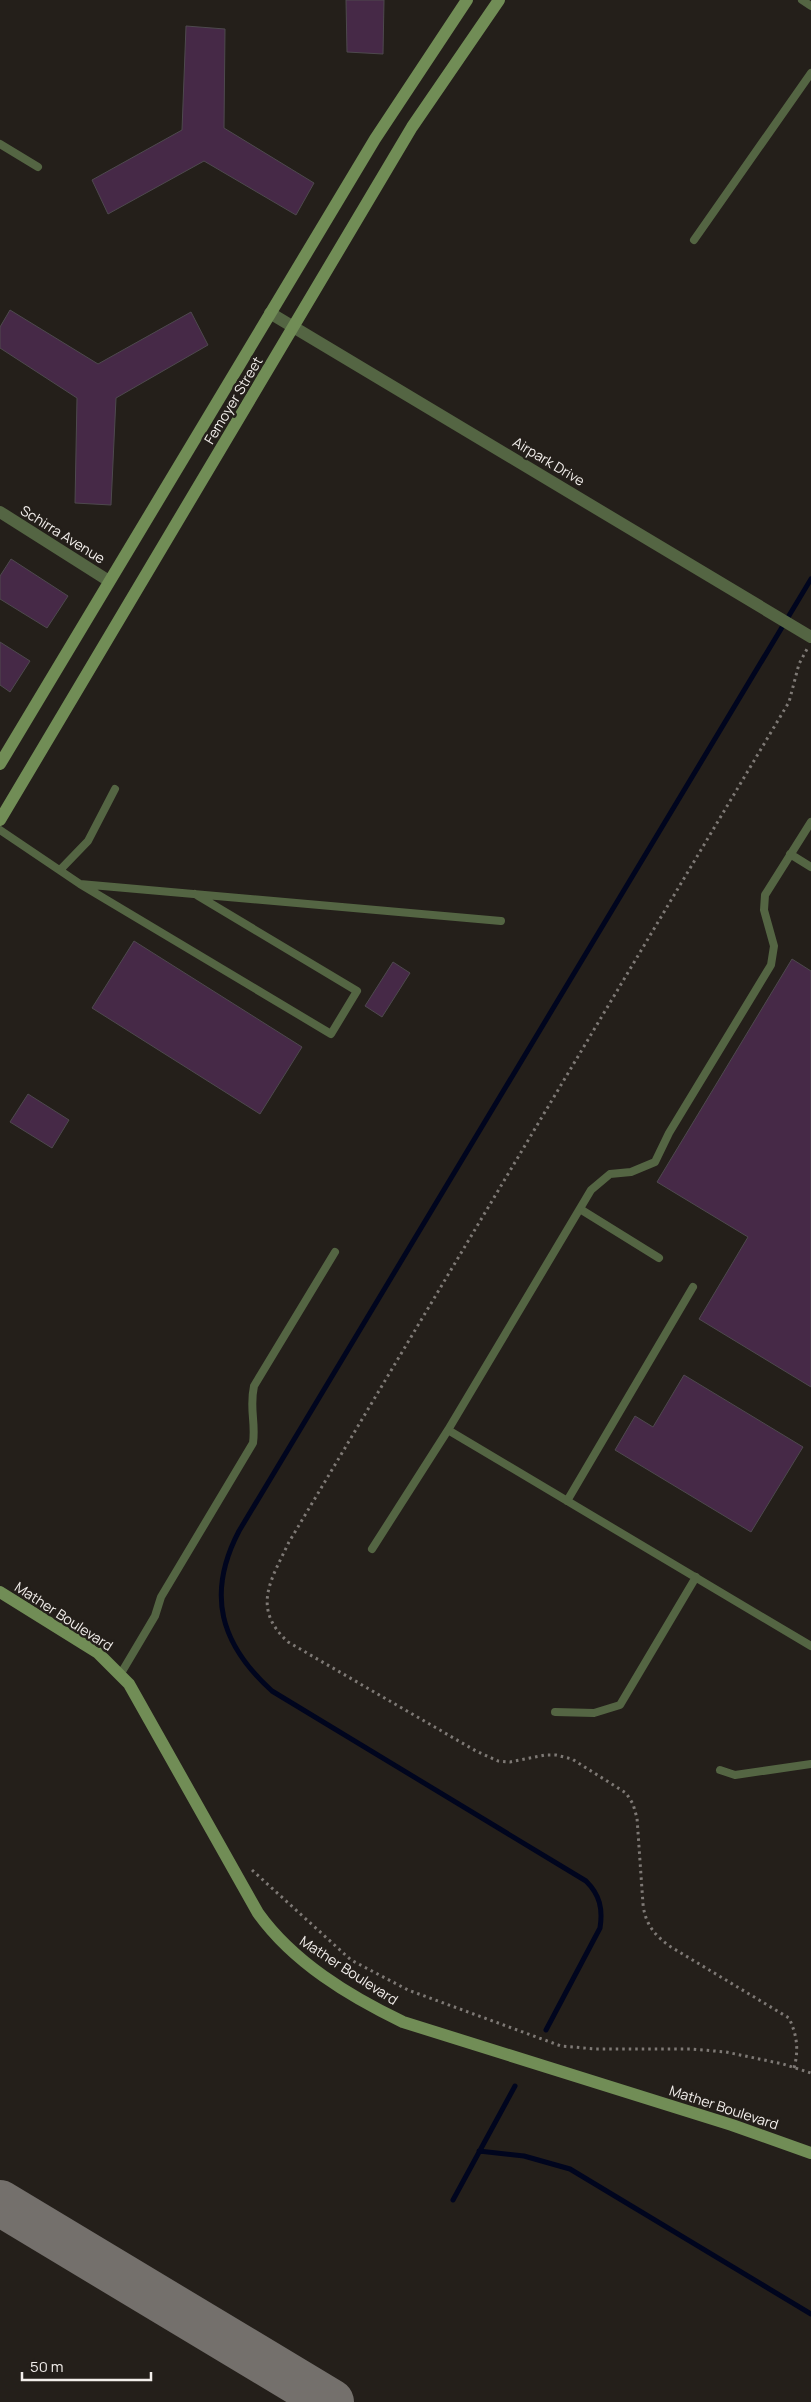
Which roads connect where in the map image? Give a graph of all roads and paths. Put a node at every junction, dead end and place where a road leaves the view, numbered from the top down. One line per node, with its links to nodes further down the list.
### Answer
1 (467, 0): 9 (street, Femoyer Street)
2 (499, 0): 10 (street, Femoyer Street)
3 (802, 0): 4 (lane)
4 (811, 6)
5 (811, 74): 8 (lane)
6 (0, 144): 7 (lane)
7 (38, 167)
8 (694, 240)
9 (270, 313): 10 (street, Airpark Drive); 12 (street, Femoyer Street)
10 (294, 327): 13 (street, Airpark Drive); 17 (street, Femoyer Street)
11 (0, 512): 12 (street, Schirra Avenue)
12 (110, 581): 15 (street, Femoyer Street)
13 (808, 635)
14 (803, 655): 41 (path)
15 (0, 764)
16 (115, 789): 22 (lane)
17 (0, 820)
18 (811, 822): 20 (lane)
19 (0, 830): 22 (lane)
20 (790, 854): 21 (lane); 26 (lane)
21 (811, 867)
22 (60, 870): 23 (lane)
23 (80, 884): 24 (lane); 24 (lane)
24 (195, 894): 25 (lane)
25 (501, 921)
26 (580, 1209): 28 (lane); 30 (lane)
27 (335, 1252): 36 (lane)
28 (659, 1258)
29 (692, 1287): 31 (lane)
30 (448, 1430): 31 (lane); 32 (lane)
31 (566, 1501): 33 (lane)
32 (372, 1549)
33 (696, 1577): 35 (lane); 37 (lane)
34 (0, 1592): 36 (street, Mather Boulevard)
35 (810, 1644)
36 (120, 1675): 43 (street, Mather Boulevard)
37 (555, 1712)
38 (811, 1764): 39 (lane)
39 (720, 1770)
40 (245, 1863): 41 (path)
41 (794, 2068): 42 (path)
42 (811, 2073)
43 (811, 2153)

